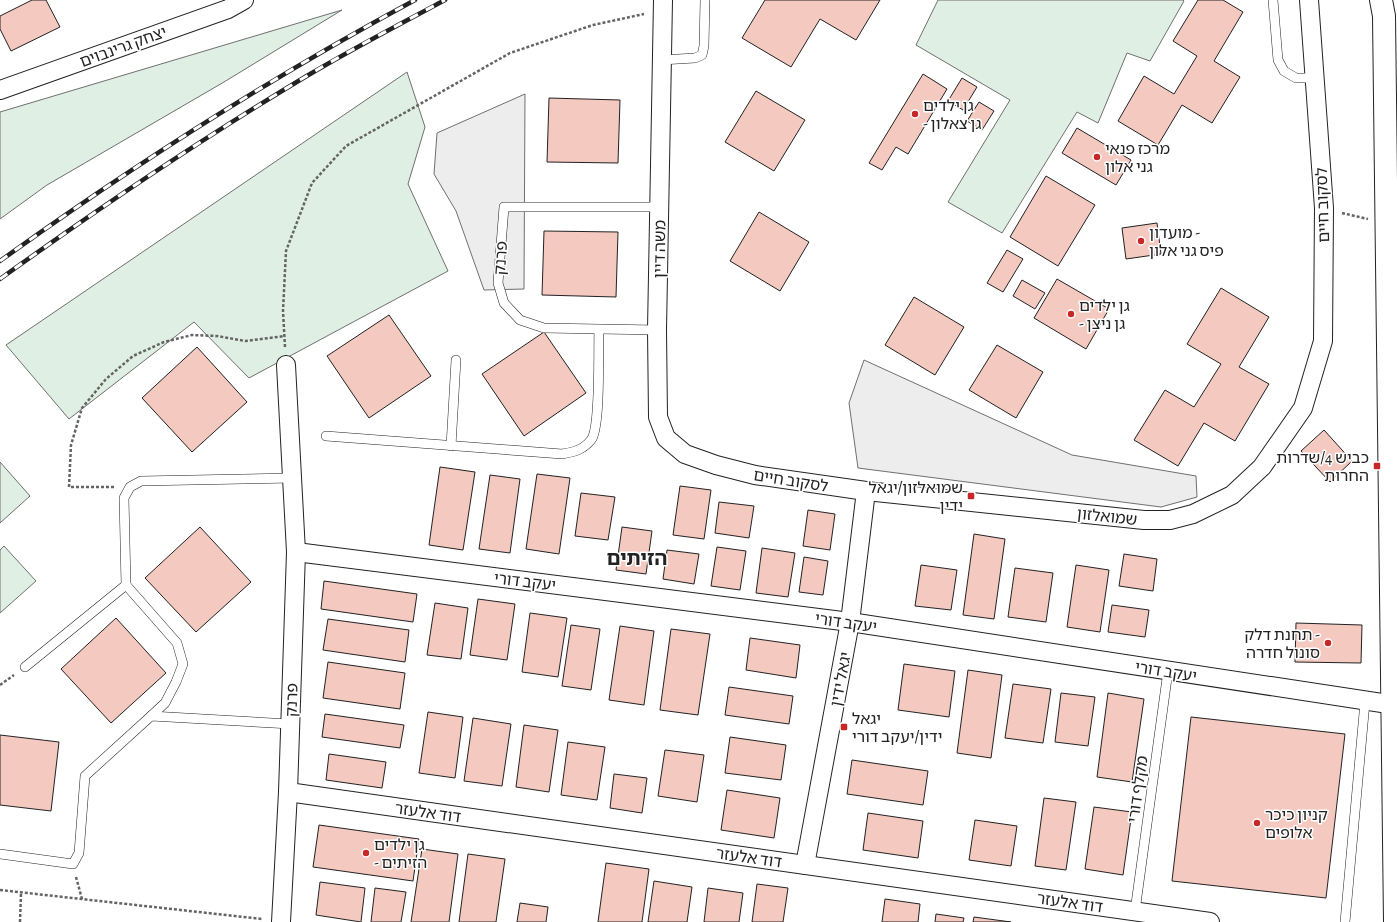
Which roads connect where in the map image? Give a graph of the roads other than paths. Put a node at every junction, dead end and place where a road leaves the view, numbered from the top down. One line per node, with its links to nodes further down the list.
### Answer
1 (244, 0): 6 (street, יצחק גרינבוים)
2 (705, 0): 8 (lane)
3 (1273, 0): 9 (lane)
4 (1309, 0): 9 (street, לסקוב חיים)
5 (1381, 0): 28 (highway)
6 (226, 4): 10 (street, יצחק גרינבוים)
7 (662, 5): 8 (street, משה דיין)
8 (661, 60): 11 (street, משה דיין)
9 (1315, 78): 16 (street, לסקוב חיים)
10 (0, 90)
11 (660, 207): 12 (lane, פרנק); 13 (street, משה דיין)
12 (599, 330): 13 (lane, פרנק); 18 (lane)
13 (657, 330): 19 (street, משה דיין)
14 (456, 360): 18 (lane)
15 (286, 365): 20 (street, פרנק)
16 (1303, 408): 21 (street, שמואלזון)
17 (326, 436): 18 (lane)
18 (451, 446)
19 (716, 465): 21 (street, לסקוב חיים)
20 (292, 478): 22 (street, פרנק); 23 (lane)
21 (866, 491): 24 (street, יגאל ידין)
22 (296, 552): 24 (street, יעקב דורי); 30 (street, פרנק)
23 (126, 585): 25 (lane); 29 (lane)
24 (850, 622): 26 (street, יעקב דורי); 33 (street, יגאל ידין)
25 (25, 667)
26 (1168, 671): 27 (street, יעקב דורי); 34 (lane, מקלף דורי)
27 (1364, 702): 28 (street, יעקב דורי); 37 (lane)
28 (1395, 705): 38 (highway)
29 (151, 716): 30 (lane); 32 (lane)
30 (291, 724): 31 (street, פרנק)
31 (288, 792): 33 (street, דוד אלעזר); 36 (street, פרנק)
32 (0, 854)
33 (805, 865): 34 (street, דוד אלעזר)
34 (1135, 911): 35 (street, דוד אלעזר)
35 (1200, 921)
36 (281, 922)
37 (1345, 922)
38 (1395, 922)

